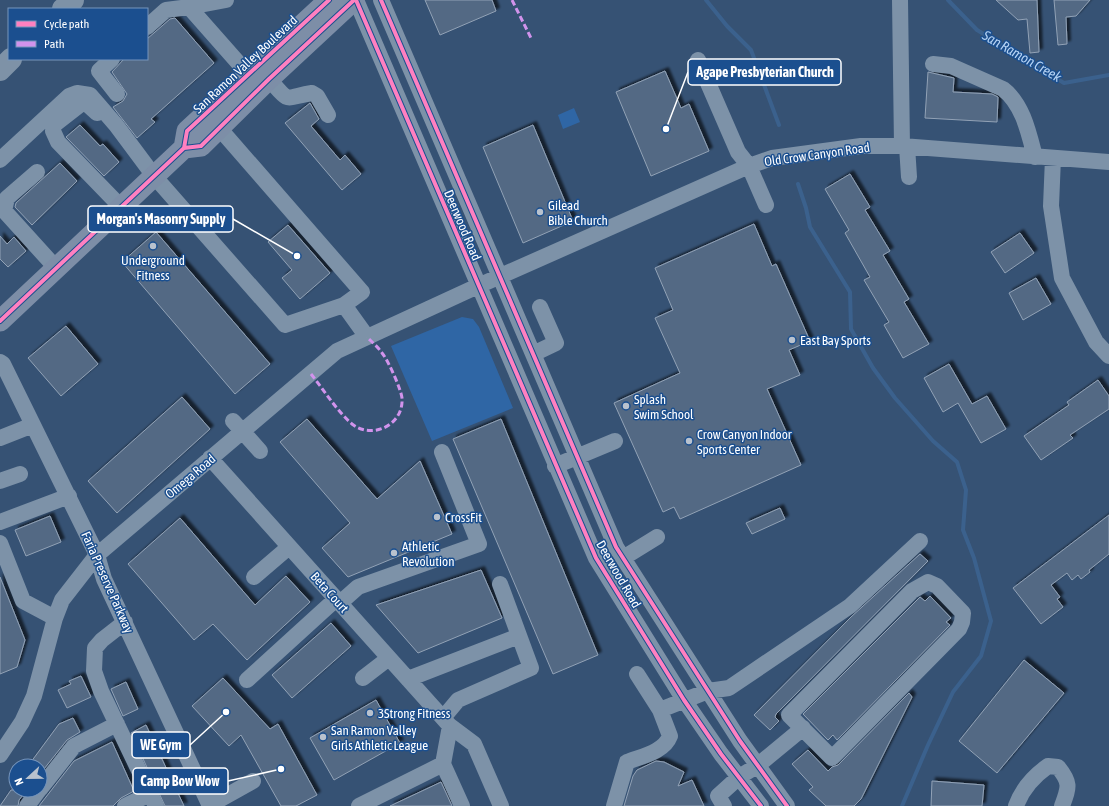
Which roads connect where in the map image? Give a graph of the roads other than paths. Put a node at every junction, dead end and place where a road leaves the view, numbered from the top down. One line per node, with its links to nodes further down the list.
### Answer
1 (73, 0): 8 (highway)
2 (226, 0): 7 (street)
3 (329, 0): 15 (main road, San Ramon Valley Boulevard)
4 (355, 0): 16 (main road, San Ramon Valley Boulevard); 35 (street, Deerwood Road)
5 (381, 0): 34 (street, Deerwood Road)
6 (900, 0): 20 (street)
7 (189, 7): 9 (street); 15 (street)
8 (64, 8)
9 (148, 26)
10 (10, 60): 14 (highway)
11 (111, 60): 17 (street)
12 (698, 60): 26 (street)
13 (933, 64): 22 (street)
14 (0, 70)
15 (249, 74): 21 (main road, San Ramon Valley Boulevard)
16 (268, 79): 18 (street); 19 (main road, San Ramon Valley Boulevard)
17 (117, 94)
18 (328, 115)
19 (220, 129): 21 (main road, San Ramon Valley Boulevard); 36 (street)
20 (904, 146): 22 (street, Old Crow Canyon Road); 26 (street, Old Crow Canyon Road); 28 (street)
21 (184, 148): 29 (main road)
22 (1035, 157): 23 (street, Old Crow Canyon Road)
23 (1053, 158): 25 (street, Old Crow Canyon Road); 41 (street)
24 (0, 160): 29 (street)
25 (1109, 162)
26 (749, 166): 30 (street); 34 (street, Old Crow Canyon Road)
27 (37, 172): 32 (street)
28 (909, 177)
29 (152, 178): 31 (main road); 31 (street); 36 (street)
30 (766, 205)
31 (121, 207): 33 (main road)
32 (2, 208): 33 (street)
33 (56, 268): 38 (main road)
34 (500, 276): 35 (street, Old Crow Canyon Road); 40 (street, Deerwood Road)
35 (478, 286): 39 (street, Omega Road); 51 (street, Deerwood Road)
36 (344, 305): 39 (street)
37 (540, 307): 40 (street)
38 (1, 319)
39 (367, 337): 44 (street, Omega Road)
40 (532, 354): 49 (street, Deerwood Road)
41 (1109, 356)
42 (0, 362): 43 (street, Faria Preserve Parkway)
43 (34, 425): 45 (street); 54 (street, Faria Preserve Parkway)
44 (238, 426): 47 (street); 50 (street, Omega Road)
45 (0, 438)
46 (615, 441): 49 (street)
47 (260, 451)
48 (442, 452): 64 (street)
49 (577, 457): 51 (street); 61 (street, Deerwood Road)
50 (210, 458): 59 (street, Beta Court); 60 (street, Omega Road)
51 (555, 466): 74 (street, Deerwood Road)
52 (20, 474): 53 (street)
53 (0, 481)
54 (68, 496): 55 (street); 60 (street, Faria Preserve Parkway)
55 (0, 522)
56 (657, 537): 61 (street)
57 (920, 541): 73 (street)
58 (0, 543): 65 (street)
59 (289, 546): 62 (street); 64 (street, Beta Court)
60 (97, 554): 65 (street, Omega Road); 66 (street, Faria Preserve Parkway)
61 (624, 558): 73 (street, Deerwood Road)
62 (254, 577)
63 (500, 584): 67 (street)
64 (338, 601): 68 (street, Beta Court); 72 (street)
65 (55, 618): 79 (street, Omega Road)
66 (125, 622): 77 (street); 87 (street, Faria Preserve Parkway)
67 (519, 636): 71 (street); 76 (street)
68 (389, 658): 70 (street); 71 (street, Beta Court)
69 (637, 674): 75 (street)
70 (363, 678)
71 (408, 679): 76 (street, Beta Court)
72 (247, 680)
73 (708, 691): 74 (street); 81 (street, Deerwood Road)
74 (684, 700): 75 (street); 82 (street, Deerwood Road)
75 (660, 710): 93 (street)
76 (446, 722): 80 (street); 92 (street, Beta Court)
77 (117, 724): 83 (street); 86 (street)
78 (803, 728): 78 (street); 81 (street)
79 (0, 755)
80 (443, 764): 90 (street); 91 (street)
81 (757, 766): 82 (street); 96 (street, Deerwood Road)
82 (738, 777): 94 (street); 95 (street, Deerwood Road)
83 (48, 780)
84 (253, 781): 87 (street)
85 (34, 798): 88 (street)
86 (153, 800): 89 (street)
87 (210, 805)
88 (27, 806)
89 (125, 806)
90 (359, 806)
91 (462, 806)
92 (501, 806)
93 (614, 806)
94 (724, 806)
95 (761, 806)
96 (787, 806)
97 (1016, 806): 98 (street)
98 (1062, 806)

